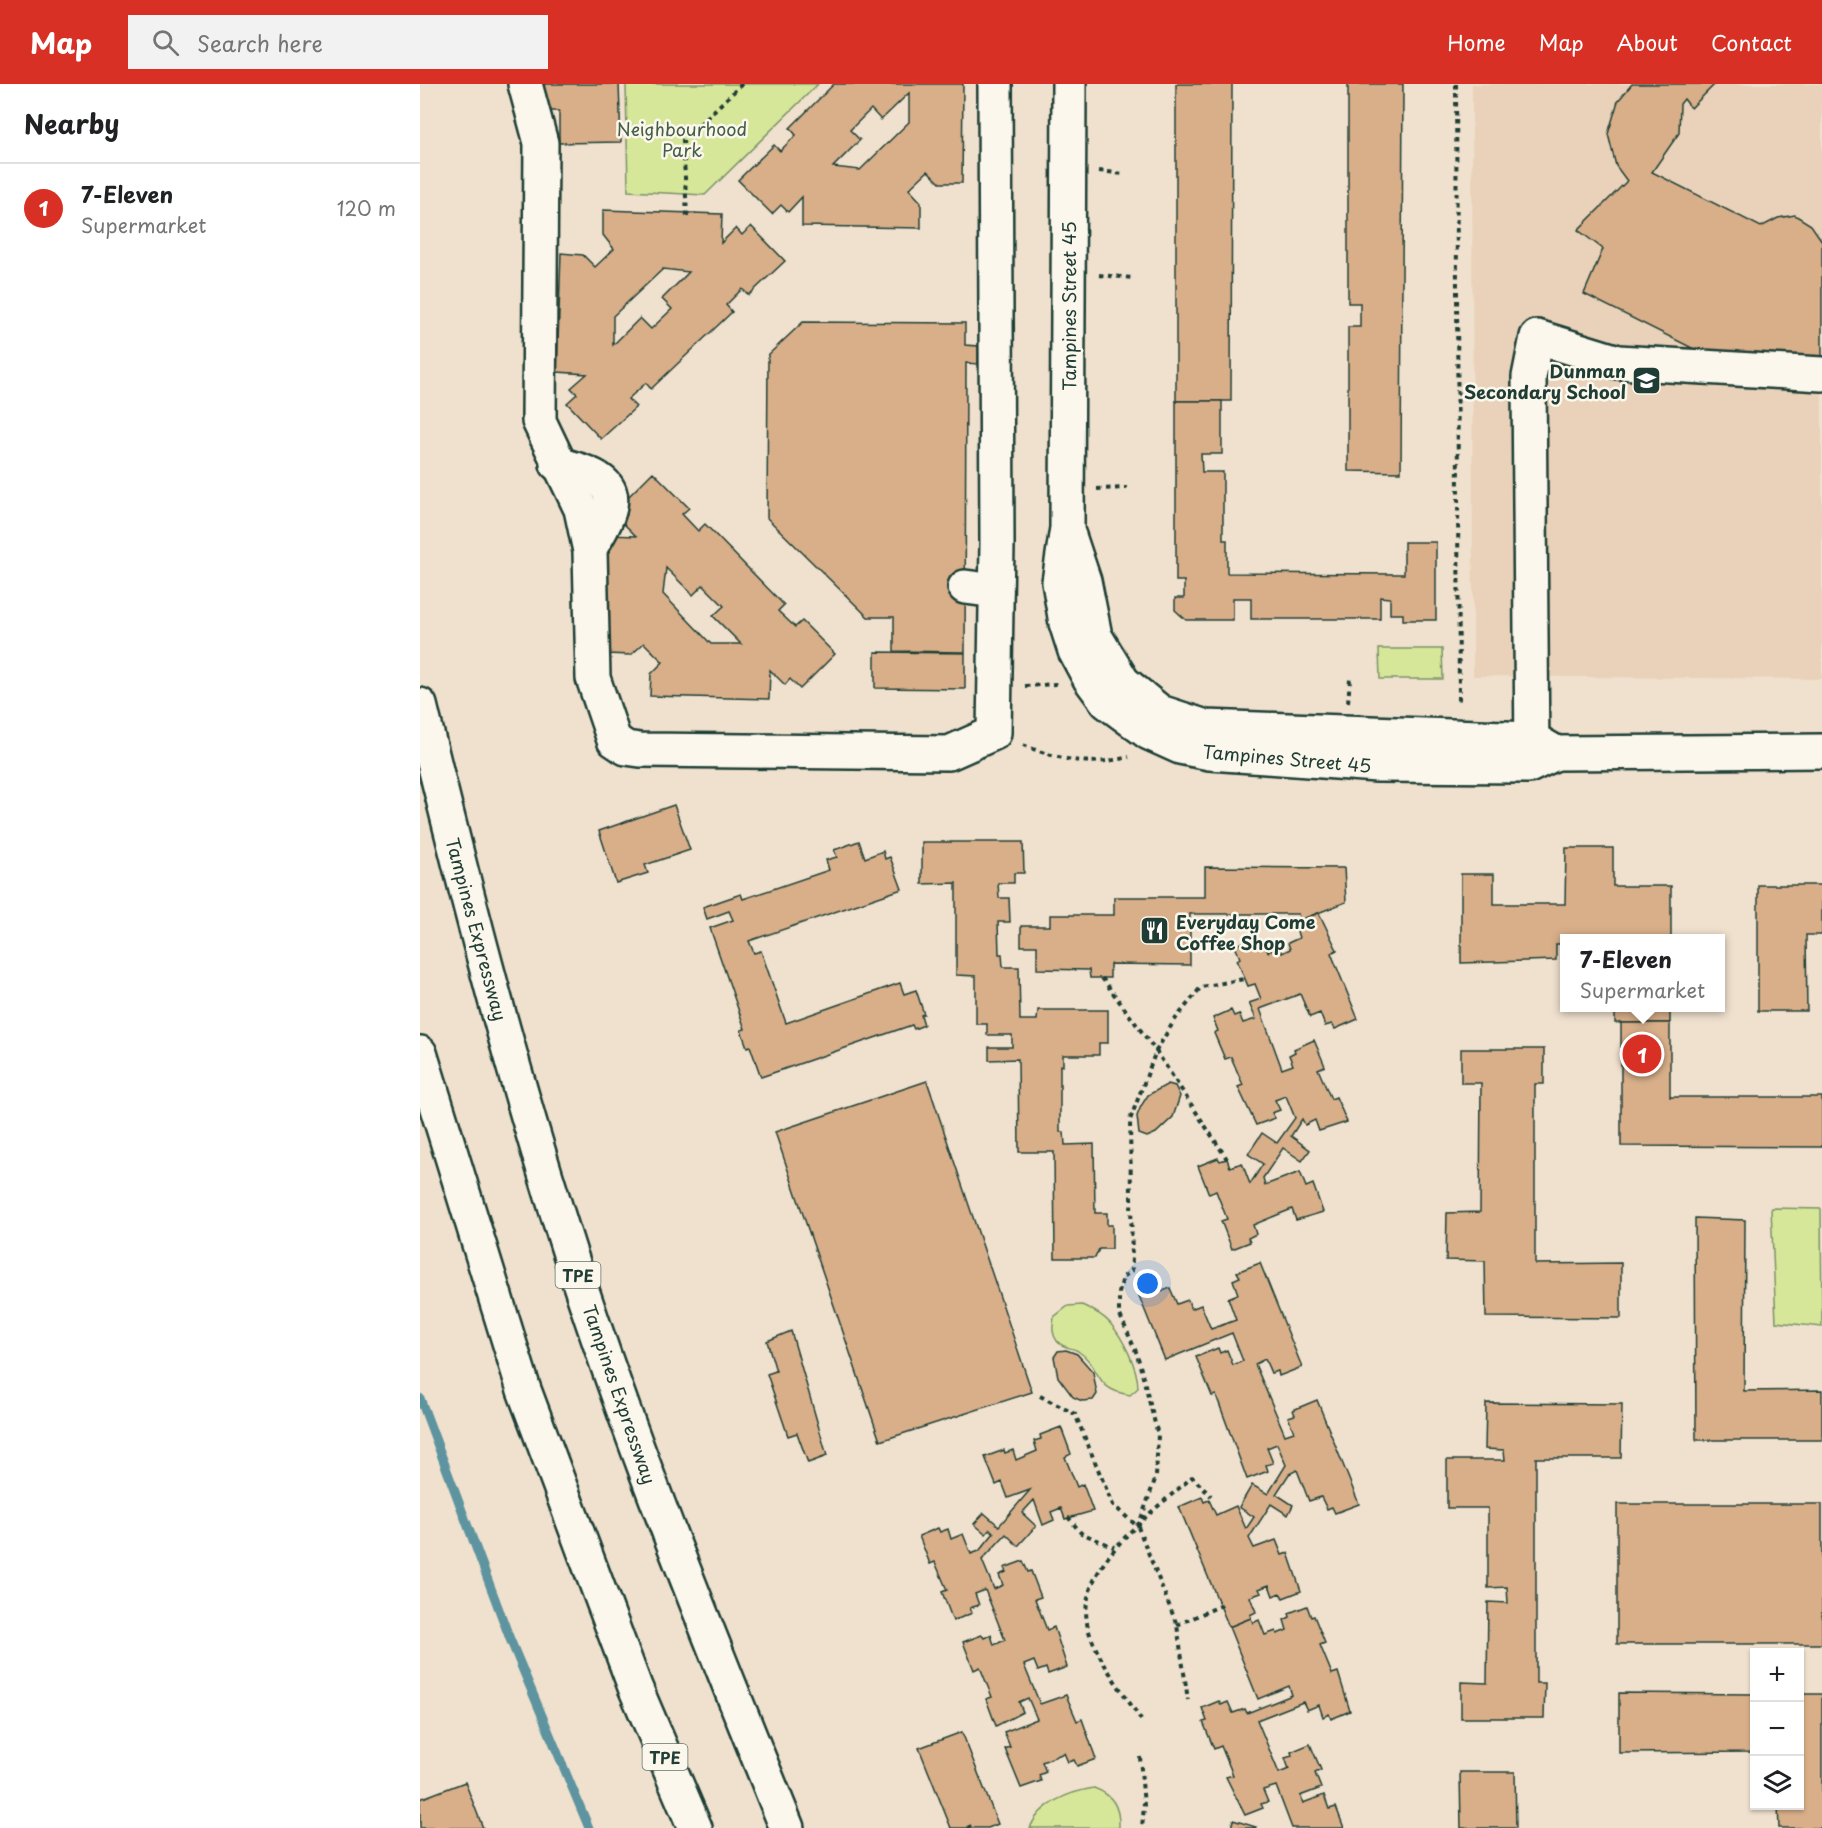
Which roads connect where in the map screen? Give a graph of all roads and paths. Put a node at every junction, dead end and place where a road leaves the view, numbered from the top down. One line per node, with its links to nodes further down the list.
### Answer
1 (525, 84): 16 (main road)
2 (742, 84): 6 (path)
3 (995, 84): 16 (main road)
4 (1069, 84): 18 (main road, Tampines Street 45)
5 (1456, 84): 15 (path)
6 (687, 216)
7 (1822, 374): 18 (main road)
8 (1100, 489): 9 (path)
9 (1127, 489)
10 (1350, 679): 13 (path)
11 (1057, 684): 12 (path)
12 (1014, 686)
13 (1349, 687)
14 (420, 705): 36 (main road, Tampines Expressway / TPE)
15 (1459, 712)
16 (994, 733): 19 (path)
17 (1822, 751): 18 (main road, Tampines Street 45)
18 (1540, 753)
19 (1135, 755)
20 (1102, 978): 22 (path)
21 (1244, 979): 22 (path)
22 (1156, 1051): 24 (path); 28 (path)
23 (420, 1053): 35 (main road, TPE)
24 (1227, 1159)
25 (1040, 1396): 28 (path)
26 (1211, 1496): 28 (path)
27 (1068, 1517): 29 (path)
28 (1138, 1527): 29 (path); 31 (path)
29 (1114, 1547): 33 (path)
30 (1224, 1604): 31 (path)
31 (1177, 1625): 32 (path)
32 (1188, 1700)
33 (1141, 1720)
34 (1140, 1757): 37 (path)
35 (695, 1828)
36 (787, 1828)
37 (1142, 1828)

